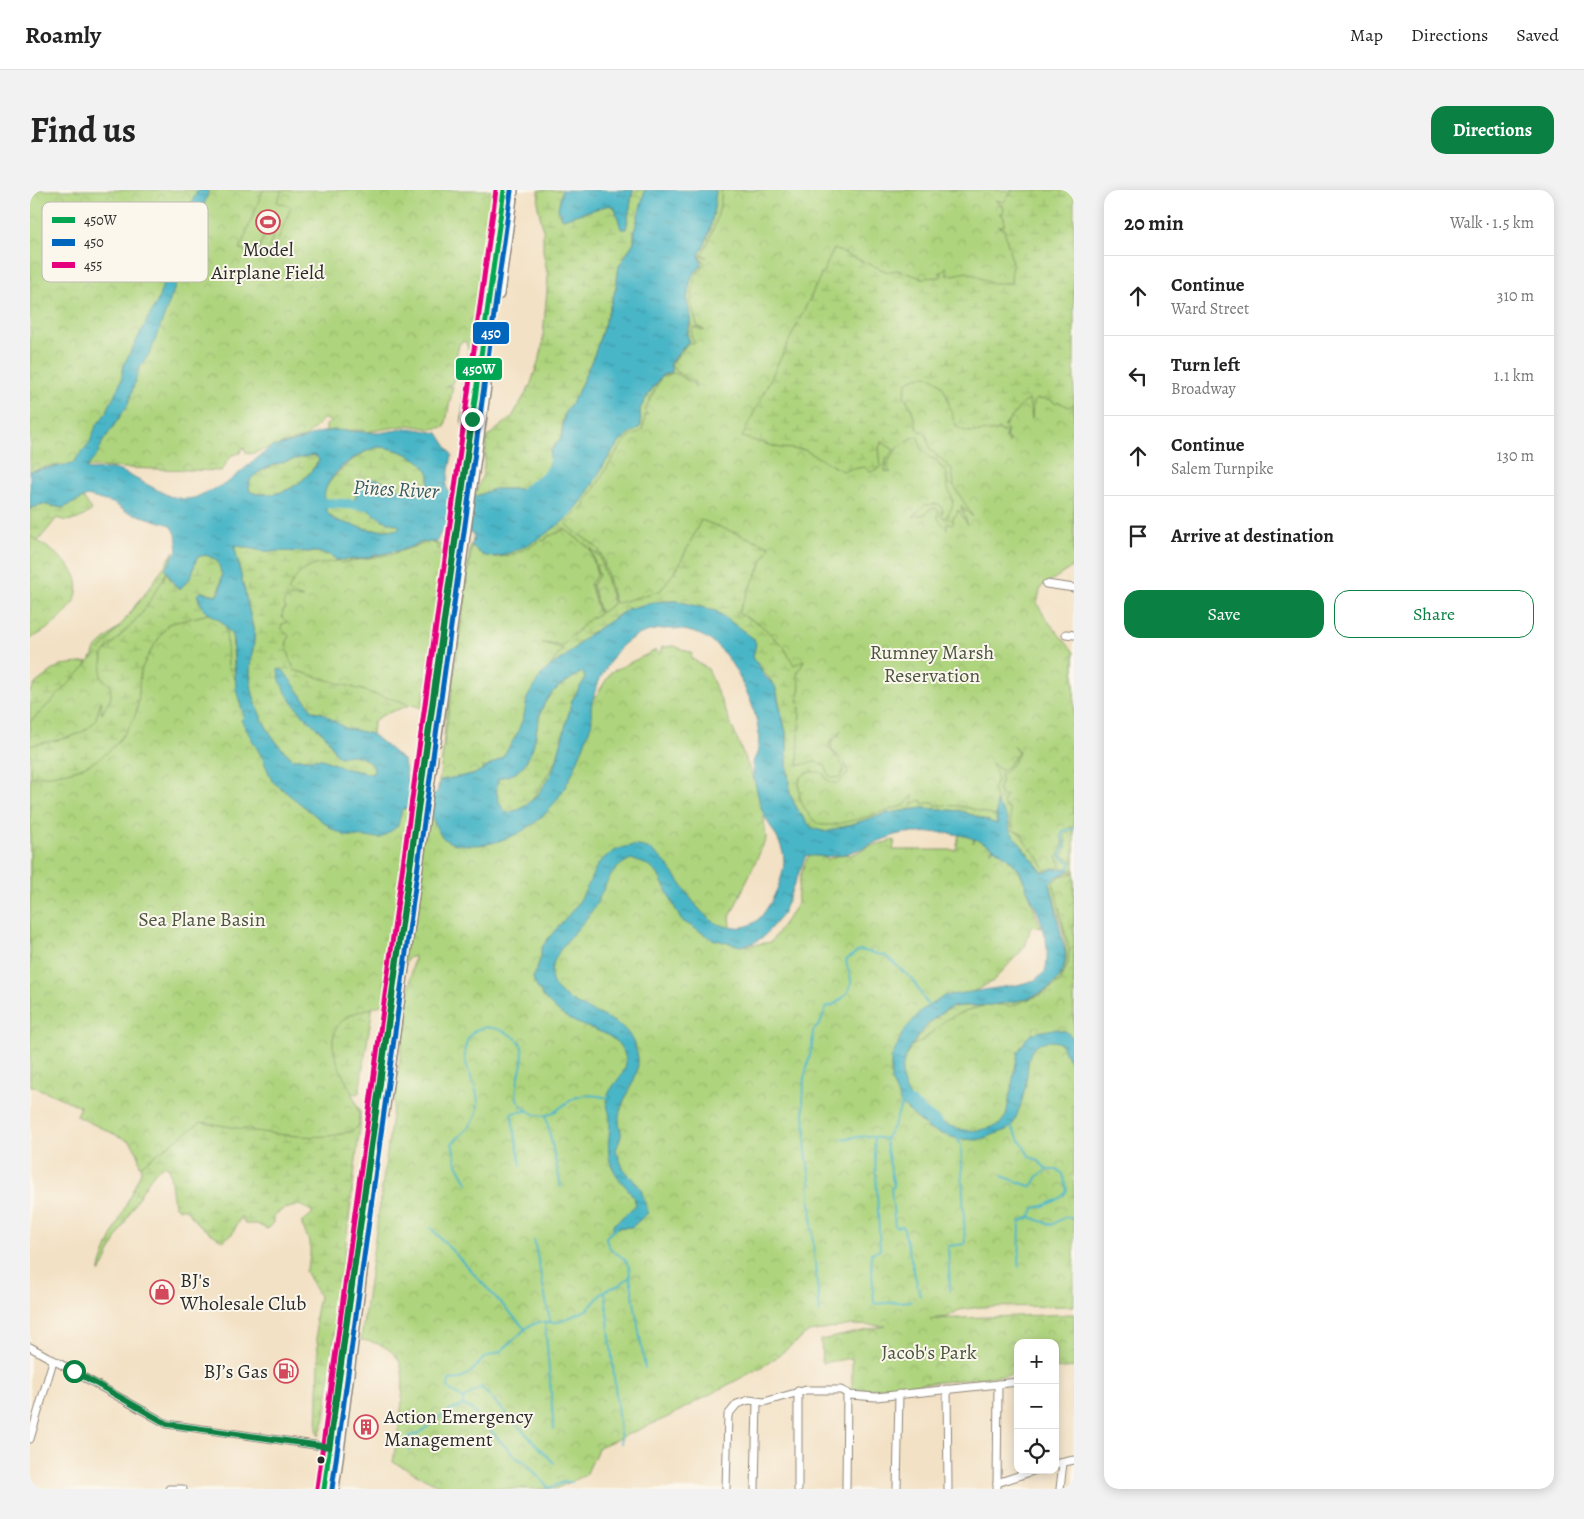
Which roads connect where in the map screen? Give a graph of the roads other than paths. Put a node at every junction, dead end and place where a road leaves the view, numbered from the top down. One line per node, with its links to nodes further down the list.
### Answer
1 (504, 190): 3 (main road)
2 (512, 190): 3 (main road)
3 (465, 493): 6 (main road)
4 (1046, 584): 5 (street)
5 (1074, 588)
6 (420, 811): 17 (main road); 25 (main road)
7 (30, 1347): 8 (street)
8 (53, 1361): 16 (street); 17 (street)
9 (1014, 1382): 10 (street)
10 (998, 1384): 11 (street); 21 (street)
11 (947, 1390): 14 (street); 31 (street)
12 (798, 1391): 13 (street); 15 (street); 28 (street)
13 (846, 1393): 14 (street); 29 (street)
14 (898, 1394): 30 (street)
15 (757, 1402): 26 (street); 27 (street)
16 (30, 1439)
17 (329, 1447): 24 (main road)
18 (1074, 1460): 19 (street)
19 (1059, 1464): 32 (street)
20 (1026, 1474): 21 (street)
21 (997, 1486)
22 (168, 1489): 23 (street)
23 (183, 1489)
24 (324, 1489)
25 (333, 1489)
26 (726, 1489)
27 (755, 1489)
28 (798, 1489)
29 (846, 1489)
30 (897, 1489)
31 (948, 1489)
32 (1060, 1489)

